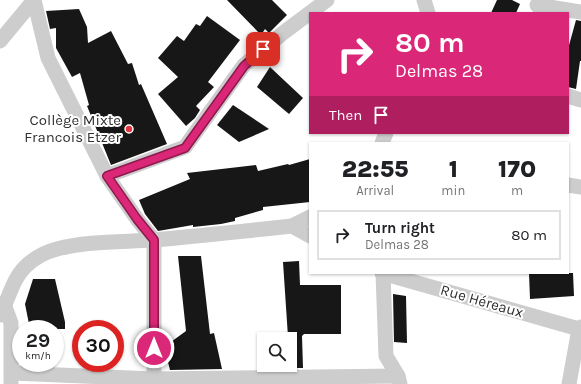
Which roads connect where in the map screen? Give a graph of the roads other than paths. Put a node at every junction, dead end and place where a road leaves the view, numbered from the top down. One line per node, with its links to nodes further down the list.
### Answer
1 (34, 0): 9 (street); 12 (street)
2 (327, 0): 5 (street)
3 (424, 0): 6 (street)
4 (537, 6): 7 (street)
5 (311, 12)
6 (428, 12)
7 (581, 12)
8 (309, 14): 12 (street)
9 (0, 41)
10 (569, 96): 11 (street)
11 (581, 100)
12 (107, 176): 18 (street)
13 (569, 185): 14 (street)
14 (581, 187)
15 (309, 218): 16 (street)
16 (292, 226): 17 (street); 18 (street)
17 (309, 235)
18 (154, 240): 21 (street); 26 (street)
19 (383, 274): 25 (street)
20 (387, 274): 22 (street, Rue Héreaux)
21 (2, 309): 23 (street)
22 (580, 328): 27 (street)
23 (11, 379): 26 (street)
24 (314, 380): 25 (street); 26 (street)
25 (399, 380)
26 (154, 382)
27 (569, 384)

